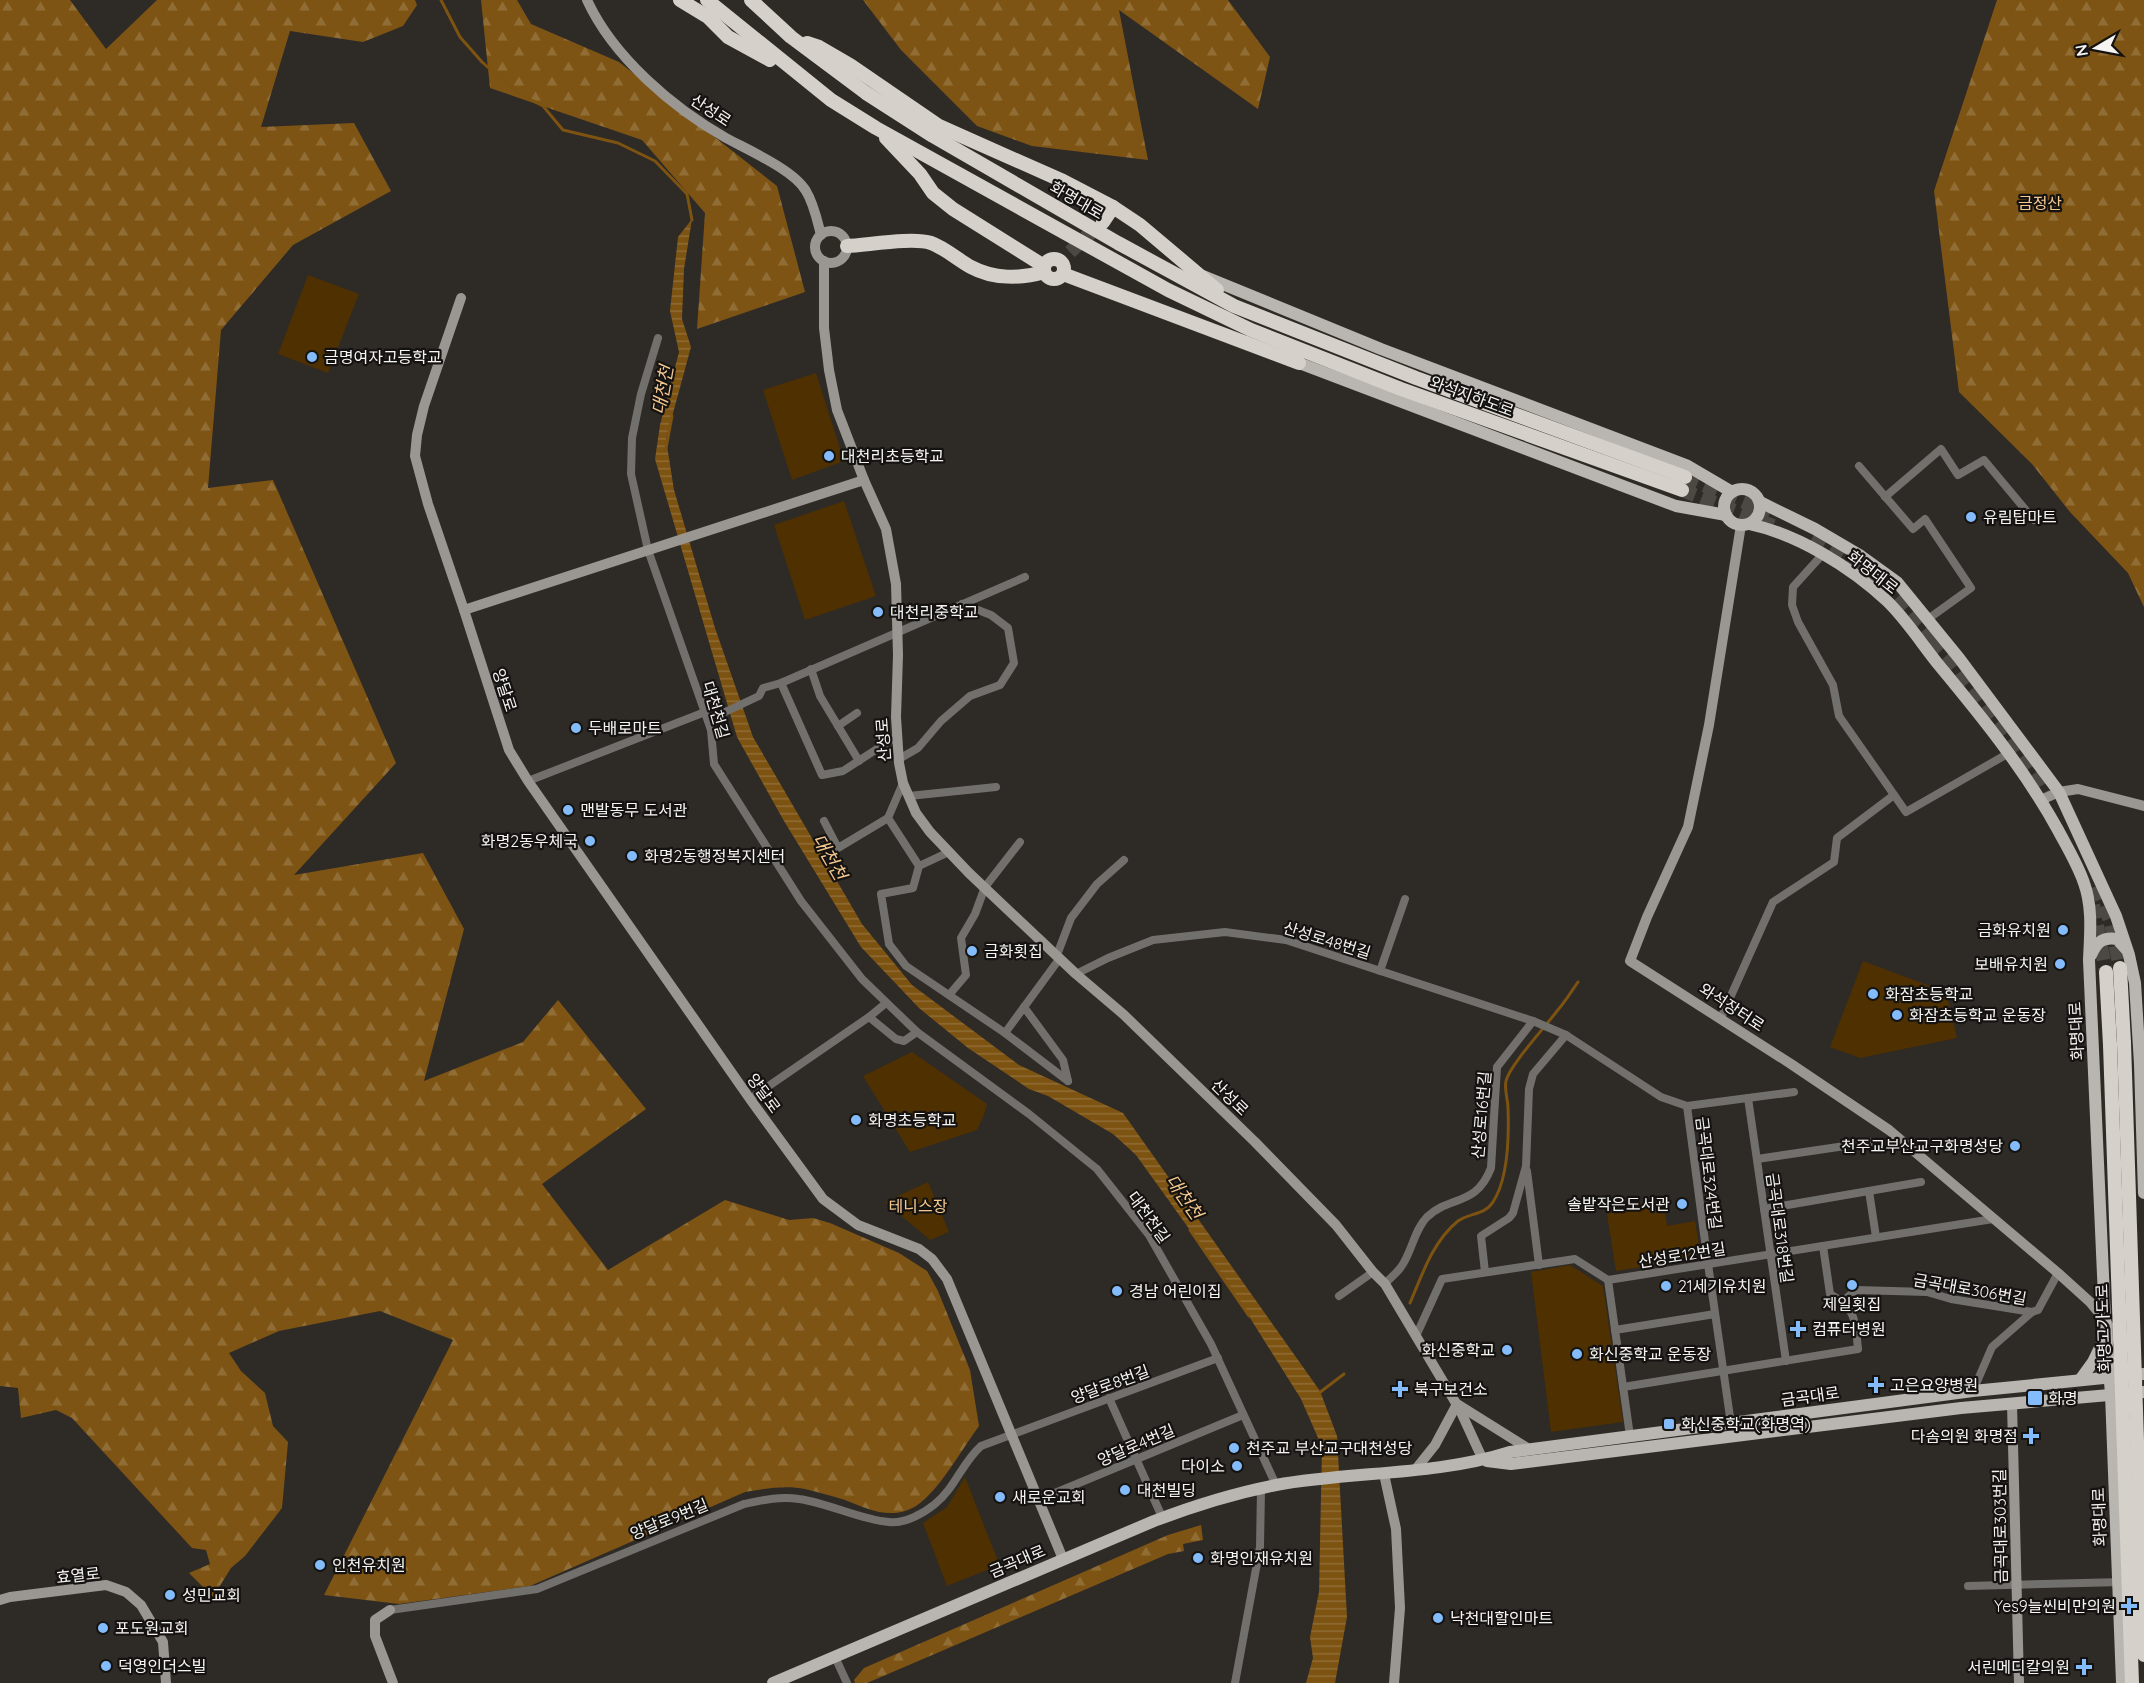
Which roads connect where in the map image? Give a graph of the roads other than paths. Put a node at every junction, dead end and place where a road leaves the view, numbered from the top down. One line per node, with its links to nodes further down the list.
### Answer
1 (587, 0): 12 (main road, 산성로)
2 (680, 0): 8 (highway)
3 (707, 0): 8 (highway, 화명대로)
4 (751, 0): 6 (highway, 화명대로)
5 (760, 0): 6 (highway)
6 (769, 18): 7 (highway, 화명대로)
7 (791, 37): 10 (highway); 20 (highway, 화명대로)
8 (793, 70): 9 (highway, 화명대로)
9 (876, 128): 14 (highway); 21 (highway, 화명대로)
10 (1113, 207): 11 (highway); 17 (highway)
11 (1103, 222)
12 (821, 235): 13 (main road); 15 (main road)
13 (847, 246): 15 (main road); 18 (highway)
14 (1017, 249): 16 (highway); 18 (highway)
15 (824, 261): 26 (main road, 산성로)
16 (1044, 269): 18 (highway); 23 (highway)
17 (1199, 274): 20 (highway); 27 (main road)
18 (1020, 276)
19 (461, 298): 37 (main road, 양달로)
20 (1234, 306): 24 (highway, 화명대로)
21 (1251, 330): 23 (highway); 24 (highway, 와석지하도로)
22 (658, 338): 33 (street, 대천천길)
23 (1299, 363): 30 (main road)
24 (1416, 378)
25 (1859, 466): 28 (street)
26 (864, 480): 33 (main road); 39 (main road, 산성로)
27 (1732, 492): 29 (main road); 30 (main road)
28 (1886, 497): 31 (street); 38 (street)
29 (1760, 502): 32 (main road); 38 (main road, 화명대로)
30 (1726, 515): 32 (main road)
31 (2034, 520)
32 (1745, 524): 34 (main road, 화명대로); 76 (main road, 와석장터로)
33 (653, 549): 37 (main road); 43 (street, 대천천길)
34 (1822, 555): 46 (main road, 화명대로); 53 (street)
35 (1025, 577): 36 (street)
36 (962, 604): 39 (street); 47 (street)
37 (464, 610): 49 (main road, 양달로)
38 (1928, 619): 52 (main road, 화명대로)
39 (897, 633): 40 (street); 45 (main road, 산성로)
40 (811, 669): 41 (street); 44 (street)
41 (781, 683): 43 (street); 48 (street)
42 (857, 713): 44 (street)
43 (709, 716): 49 (street); 73 (street, 대천천길)
44 (838, 726): 48 (street)
45 (897, 736): 47 (main road, 산성로); 48 (street)
46 (2009, 753): 53 (street); 55 (main road, 화명대로)
47 (899, 759): 50 (main road, 산성로)
48 (859, 761)
49 (528, 781): 88 (main road, 양달로)
50 (903, 783): 54 (main road, 산성로); 57 (street)
51 (996, 787): 54 (street)
52 (2059, 792): 55 (main road); 56 (main road); 65 (main road, 화명대로)
53 (1894, 795): 76 (street)
54 (909, 796): 60 (main road, 산성로)
55 (2041, 800): 67 (main road, 화명대로)
56 (2144, 806)
57 (888, 818): 58 (street); 62 (street)
58 (824, 821)
59 (1020, 842): 63 (street)
60 (949, 852): 62 (street); 63 (main road, 산성로)
61 (1124, 860): 66 (street)
62 (918, 866): 72 (street)
63 (985, 887): 66 (main road, 산성로); 72 (street)
64 (1405, 898): 69 (street)
65 (2129, 955): 67 (main road); 84 (main road, 화명대로)
66 (1058, 956): 71 (main road, 산성로); 74 (street)
67 (2089, 960): 85 (main road, 화명대로)
68 (2120, 968): 77 (highway, 화명고가도로)
69 (1380, 971): 71 (street, 산성로48번길); 78 (street, 산성로48번길)
70 (2106, 972): 79 (highway, 화명고가도로)
71 (1076, 974): 103 (main road, 산성로)
72 (949, 995): 81 (street)
73 (886, 1004): 75 (street); 80 (street, 대천천길)
74 (1024, 1007): 81 (street); 81 (street)
75 (869, 1017): 80 (street); 88 (street)
76 (1721, 1018): 97 (main road, 와석장터로)
77 (2123, 1020): 83 (highway, 화명고가도로); 84 (main road)
78 (1533, 1021): 82 (street, 산성로48번길); 107 (street, 산성로16번길)
79 (2109, 1021): 83 (highway, 화명고가도로); 85 (main road)
80 (917, 1032): 116 (street, 대천천길)
81 (1005, 1033)
82 (1566, 1035): 89 (street, 산성로48번길); 92 (street)
83 (2117, 1044): 150 (highway, 화명고가도로, bridge); 160 (highway, 화명고가도로, bridge)
84 (2140, 1064): 95 (main road, 화명대로)
85 (2095, 1072): 112 (main road, 화명대로)
86 (1794, 1092): 87 (street)
87 (1748, 1098): 89 (street); 91 (street, 금곡대로318번길)
88 (750, 1099): 132 (main road, 양달로)
89 (1687, 1106): 101 (street, 금곡대로324번길)
90 (1872, 1142): 91 (street)
91 (1757, 1159): 96 (street, 금곡대로318번길)
92 (1526, 1166): 102 (street); 104 (street)
93 (1922, 1182): 94 (street)
94 (1869, 1191): 96 (street); 98 (street)
95 (2144, 1193)
96 (1764, 1209): 100 (street, 금곡대로318번길)
97 (1993, 1219): 98 (street, 산성로12번길); 105 (main road, 와석장터로)
98 (1876, 1237): 99 (street, 산성로12번길)
99 (1822, 1246): 100 (street, 산성로12번길); 109 (street)
100 (1770, 1254): 101 (street, 산성로12번길); 117 (street, 금곡대로318번길)
101 (1707, 1264): 106 (street, 산성로12번길); 111 (street, 금곡대로324번길)
102 (1539, 1265): 104 (street); 106 (street)
103 (1373, 1272): 107 (main road, 산성로); 108 (street)
104 (1485, 1272): 115 (street)
105 (2058, 1273): 110 (street); 112 (main road, 와석장터로)
106 (1608, 1280): 113 (street)
107 (1385, 1284): 115 (main road, 산성로)
108 (1339, 1296)
109 (1843, 1301): 110 (street, 금곡대로306번길); 117 (street)
110 (2032, 1312): 124 (street, 금곡대로306번길)
111 (1714, 1314): 113 (street); 118 (street, 금곡대로324번길)
112 (2105, 1320): 114 (main road, 화명대로); 119 (main road, 와석장터로)
113 (1615, 1330): 123 (street)
114 (2106, 1334): 120 (main road, 화명대로); 121 (main road)
115 (1416, 1336): 128 (main road, 산성로)
116 (1218, 1358): 127 (street, 양달로8번길); 130 (street, 대천천길)
117 (1786, 1361): 118 (street)
118 (1724, 1371): 123 (street); 131 (street, 금곡대로324번길)
119 (2141, 1374): 120 (main road, 금곡대로); 122 (main road, 와석장터로)
120 (2109, 1376): 121 (main road, 금곡대로); 126 (main road, 화명대로)
121 (2080, 1380): 124 (main road, 금곡대로)
122 (2144, 1386)
123 (1623, 1387): 133 (street)
124 (1973, 1391): 131 (main road, 금곡대로)
125 (2144, 1392): 126 (main road, 금곡대로)
126 (2111, 1394): 129 (main road, 금곡대로); 144 (main road, 화명대로)
127 (1109, 1398): 132 (street, 양달로8번길); 135 (street)
128 (1457, 1404): 134 (main road); 136 (main road, 산성로); 137 (main road)
129 (2012, 1404): 136 (main road, 금곡대로); 146 (main road, 금곡대로303번길)
130 (1244, 1415): 135 (street, 양달로4번길); 139 (street, 대천천길)
131 (1731, 1424): 133 (main road, 금곡대로)
132 (1011, 1434): 141 (main road, 양달로); 149 (street, 양달로9번길)
133 (1630, 1436): 134 (main road, 금곡대로)
134 (1529, 1449): 136 (main road, 금곡대로)
135 (1135, 1460): 141 (street, 양달로4번길); 142 (street)
136 (1483, 1460): 137 (main road, 금곡대로)
137 (1415, 1470): 138 (main road, 금곡대로)
138 (1384, 1474): 139 (main road, 금곡대로); 157 (main road)
139 (1277, 1485): 140 (main road, 금곡대로)
140 (1261, 1489): 142 (main road, 금곡대로); 156 (street)
141 (1038, 1500): 143 (main road, 양달로)
142 (1162, 1517): 143 (main road, 금곡대로)
143 (1063, 1559): 151 (main road, 금곡대로)
144 (2119, 1582): 145 (street); 146 (street); 159 (main road, 화명대로)
145 (2144, 1582)
146 (2016, 1585): 147 (street); 158 (main road, 금곡대로303번길)
147 (1968, 1586)
148 (0, 1600): 152 (main road, 효열로)
149 (390, 1610): 153 (main road, 양달로9번길)
150 (2144, 1655)
151 (835, 1657): 154 (main road, 금곡대로); 155 (street)
152 (166, 1683)
153 (393, 1683)
154 (773, 1683)
155 (847, 1683)
156 (1235, 1683)
157 (1394, 1683)
158 (2019, 1683)
159 (2122, 1683)
160 (2132, 1683)

